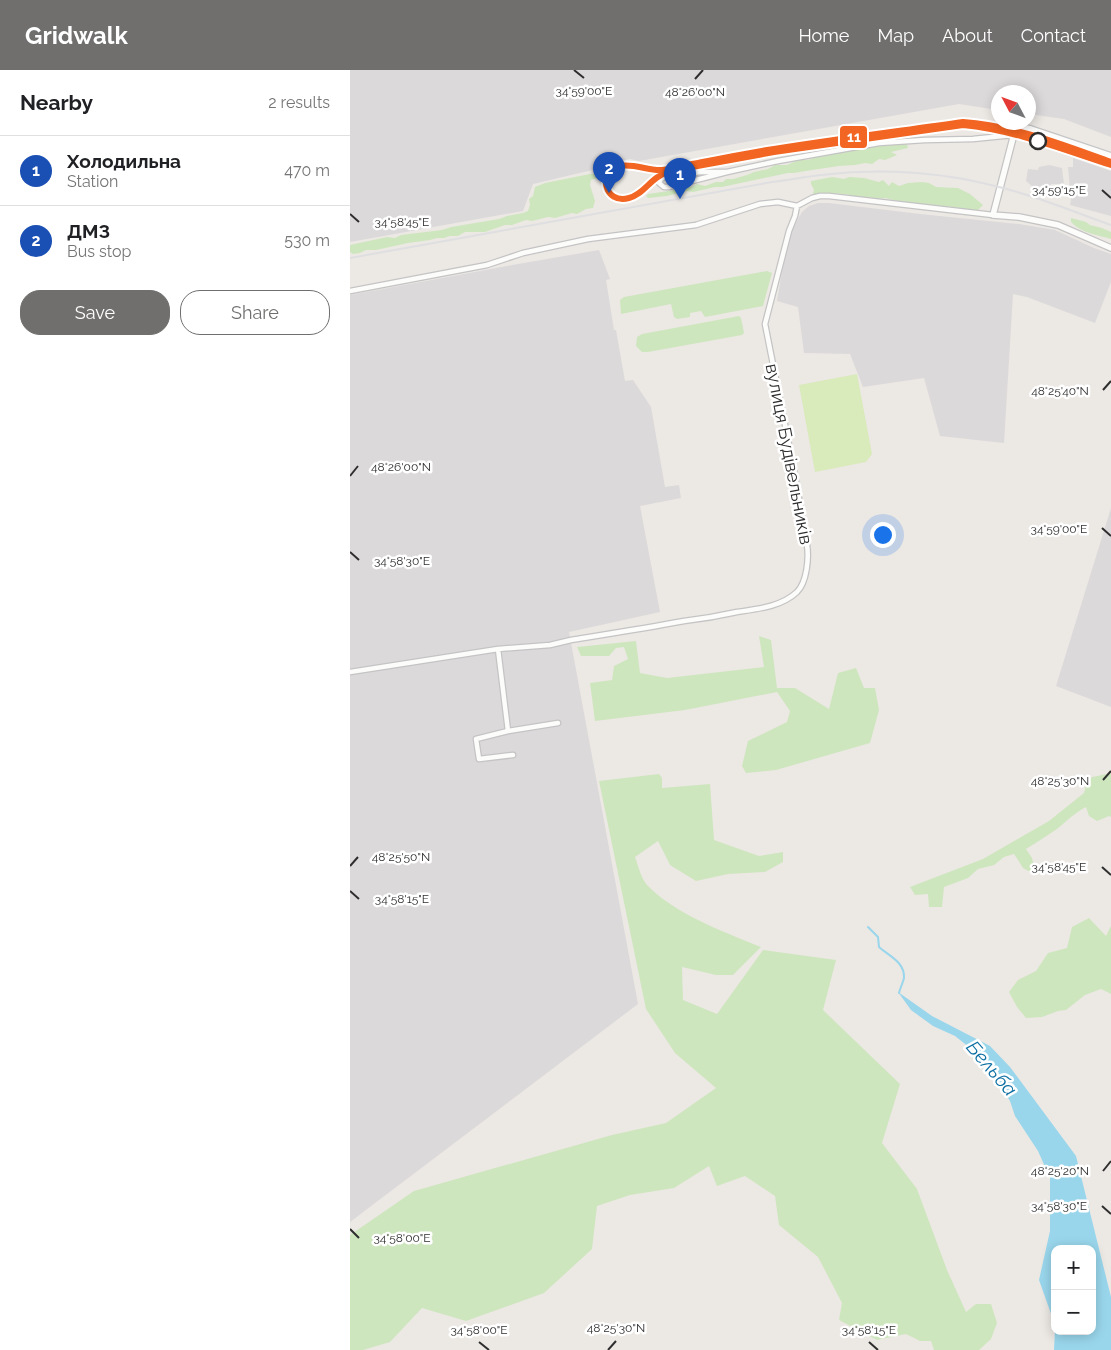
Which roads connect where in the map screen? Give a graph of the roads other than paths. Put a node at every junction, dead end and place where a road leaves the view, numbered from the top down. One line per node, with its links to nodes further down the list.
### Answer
1 (1014, 136): 2 (street); 3 (street); 5 (street)
2 (1111, 156)
3 (727, 172): 3 (street)
4 (797, 206): 5 (street); 7 (street); 8 (street, вулиця Будівельників)
5 (993, 215): 6 (street)
6 (1111, 248)
7 (350, 291)
8 (498, 650): 9 (street, вулиця Будівельників); 11 (street)
9 (350, 672)
10 (558, 723): 11 (street)
11 (508, 731): 12 (street)
12 (513, 755)

